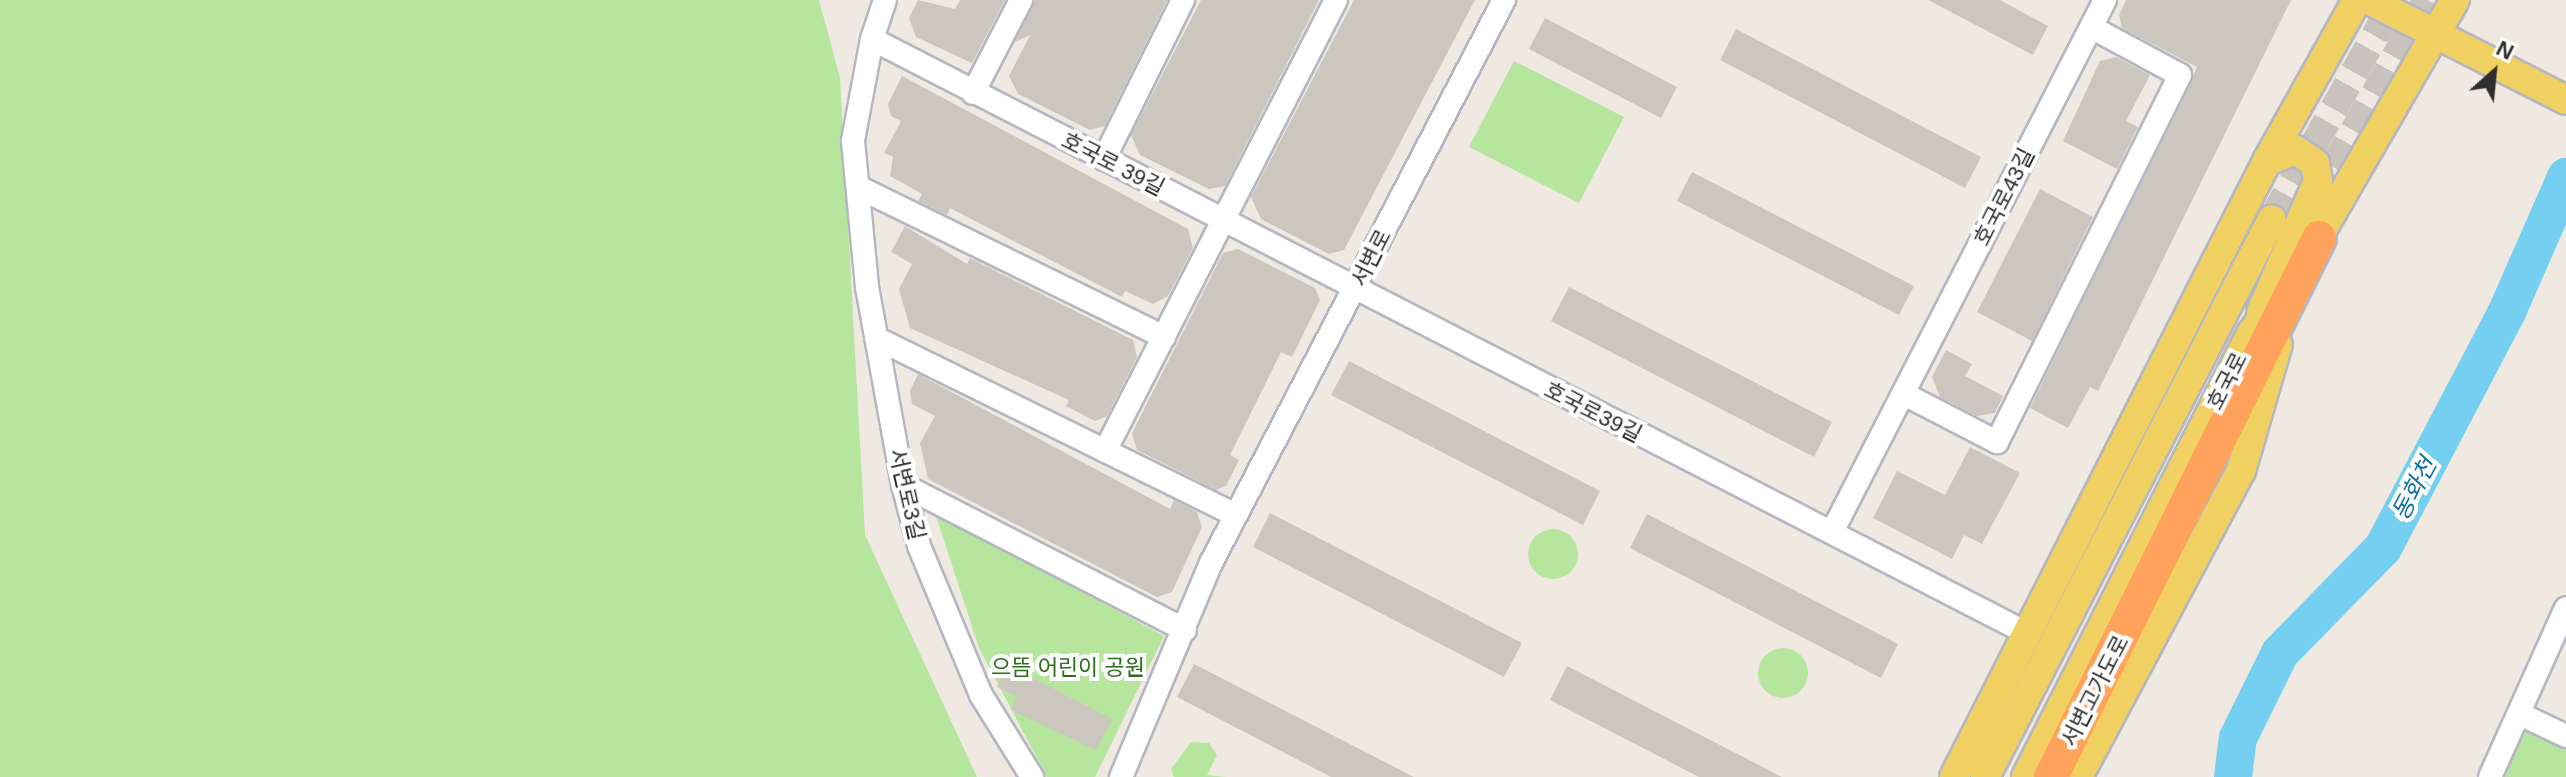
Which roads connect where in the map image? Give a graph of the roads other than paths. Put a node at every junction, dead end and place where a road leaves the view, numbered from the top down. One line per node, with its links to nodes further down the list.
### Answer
1 (885, 0): 12 (street, 서변로3길)
2 (1021, 0): 13 (street)
3 (1183, 0): 15 (street)
4 (1336, 0): 18 (street)
5 (1504, 0): 21 (street, 서변로)
6 (2105, 0): 10 (street, 호국로43길)
7 (2357, 0): 16 (main road)
8 (2369, 0): 11 (main road)
9 (2455, 0): 11 (main road, 호국로)
10 (2091, 27): 26 (street, 호국로43길); 26 (street)
11 (2433, 34): 14 (main road); 20 (main road, 호국로)
12 (872, 39): 13 (street, 호국로 39길); 17 (street, 서변로3길)
13 (973, 93): 15 (street, 호국로 39길)
14 (2566, 100)
15 (1104, 159): 18 (street, 호국로 39길)
16 (2267, 161): 23 (main road); 33 (main road)
17 (858, 187): 24 (street); 25 (street, 서변로3길)
18 (1223, 219): 21 (street, 호국로 39길); 24 (street)
19 (2272, 219): 39 (main road, 호국로)
20 (2319, 238): 22 (highway, 서변고가도로); 23 (main road, 호국로)
21 (1355, 288): 29 (street, 서변로); 30 (street, 호국로39길)
22 (2287, 313): 41 (highway, 서변고가도로); 42 (main road)
23 (2251, 334): 40 (main road, 호국로)
24 (1164, 337): 27 (street)
25 (876, 338): 27 (street); 28 (street, 서변로3길)
26 (1904, 394): 30 (street)
27 (1105, 451): 29 (street)
28 (903, 485): 32 (street); 36 (street, 서변로3길)
29 (1236, 515): 32 (street, 서변로)
30 (1832, 532): 33 (street, 호국로39길)
31 (2566, 608): 34 (street)
32 (1185, 630): 37 (street, 서변로)
33 (2027, 633): 38 (main road)
34 (2522, 715): 35 (street); 43 (street)
35 (2566, 736)
36 (1032, 777)
37 (1121, 777)
38 (1954, 777)
39 (1985, 777)
40 (2026, 777)
41 (2051, 777)
42 (2078, 777)
43 (2490, 777)

